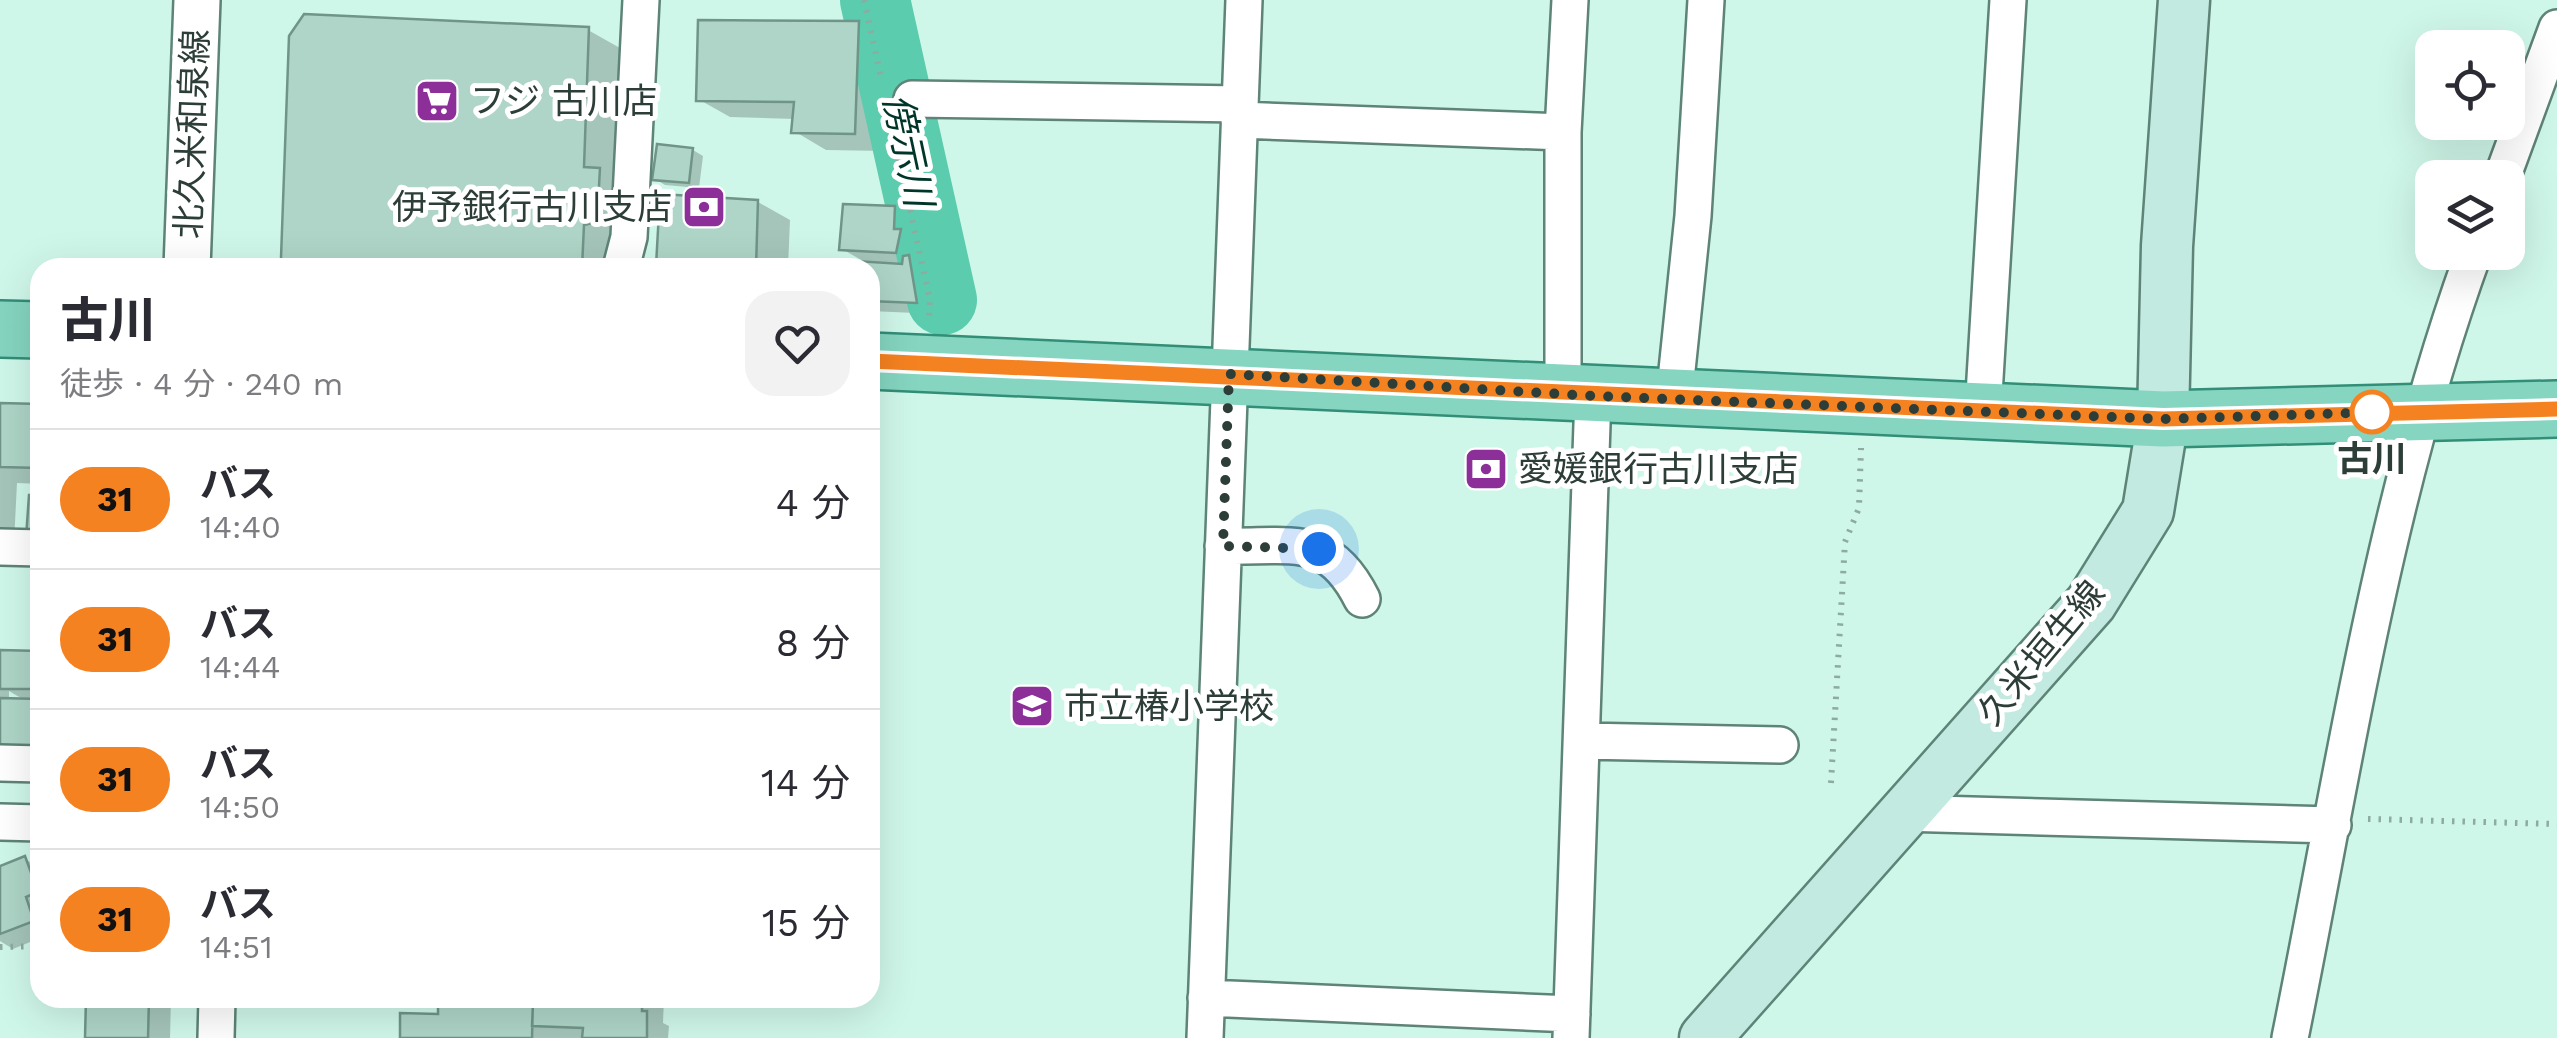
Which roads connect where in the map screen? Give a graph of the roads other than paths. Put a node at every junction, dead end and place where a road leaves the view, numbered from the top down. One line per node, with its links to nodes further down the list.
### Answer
1 (197, 0): 13 (street, 北久米和泉線)
2 (641, 0): 14 (street)
3 (1244, 0): 10 (street)
4 (1570, 0): 11 (street)
5 (1706, 0): 21 (street)
6 (2008, 0): 24 (street)
7 (2184, 0): 25 (main road, 久米垣生線)
8 (2557, 28): 12 (street)
9 (895, 102): 10 (street)
10 (1240, 112): 11 (street); 19 (street)
11 (1563, 132): 20 (street)
12 (2509, 160)
13 (187, 258)
14 (624, 258)
15 (2467, 270): 23 (street)
16 (0, 329): 17 (main road)
17 (30, 330)
18 (880, 361): 19 (main road)
19 (1229, 374): 20 (main road); 26 (street)
20 (1578, 394): 21 (main road); 30 (street)
21 (1674, 399): 24 (main road)
22 (2557, 408): 23 (main road)
23 (2424, 410): 25 (main road); 36 (street)
24 (1983, 411): 25 (main road)
25 (2163, 419): 34 (main road, 久米垣生線)
26 (1223, 546): 29 (street); 38 (street)
27 (0, 547): 28 (street)
28 (30, 548)
29 (1362, 598)
30 (1583, 741): 31 (street); 40 (street)
31 (1780, 746)
32 (0, 763): 33 (street)
33 (30, 764)
34 (1900, 813): 36 (street); 43 (main road, 久米垣生線)
35 (0, 822): 37 (street)
36 (2334, 822): 44 (street)
37 (30, 823)
38 (1206, 998): 40 (street); 42 (street)
39 (217, 1008): 41 (street)
40 (1571, 1026)
41 (216, 1038)
42 (1204, 1038)
43 (1705, 1038)
44 (2290, 1038)

